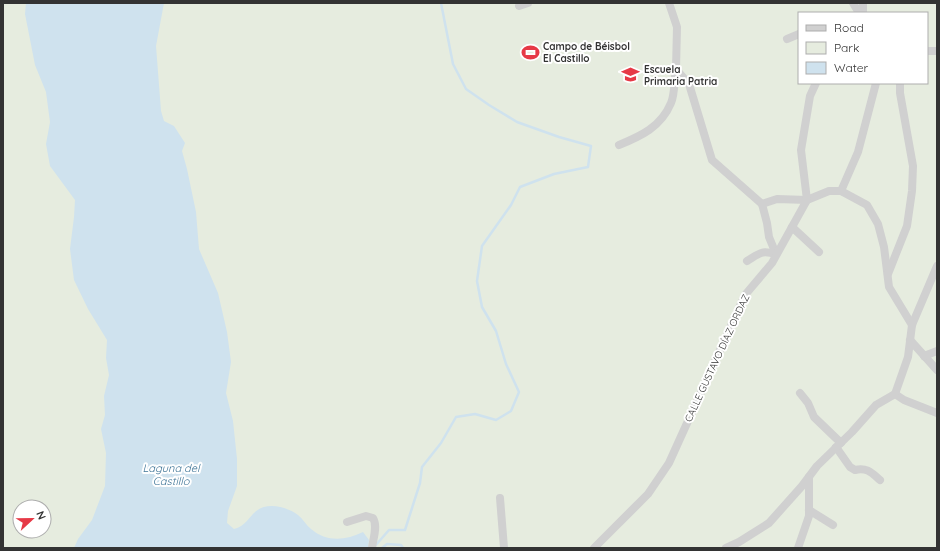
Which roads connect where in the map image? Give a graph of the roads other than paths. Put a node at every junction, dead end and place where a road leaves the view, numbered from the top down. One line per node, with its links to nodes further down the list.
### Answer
1 (528, 3): 4 (street)
2 (669, 3): 8 (street)
3 (854, 3): 5 (street)
4 (518, 6)
5 (858, 12)
6 (798, 34): 7 (street)
7 (787, 39)
8 (676, 69): 12 (street); 15 (street)
9 (816, 84): 14 (street)
10 (876, 84): 13 (street)
11 (900, 84): 21 (street)
12 (619, 145)
13 (841, 190): 14 (street); 21 (street)
14 (807, 200): 15 (street); 16 (street, CALLE GUSTAVO DÍAZ ORDAZ)
15 (762, 204): 18 (street)
16 (792, 227): 17 (street); 18 (street, CALLE GUSTAVO DÍAZ ORDAZ)
17 (820, 252)
18 (776, 254): 19 (street); 39 (street, CALLE GUSTAVO DÍAZ ORDAZ)
19 (747, 261)
20 (937, 266): 22 (street)
21 (887, 277): 22 (street)
22 (912, 325): 23 (street)
23 (910, 340): 25 (street); 28 (street)
24 (937, 351): 25 (street)
25 (924, 356): 26 (street)
26 (937, 370)
27 (800, 394): 30 (street)
28 (895, 394): 29 (street); 30 (street)
29 (937, 413)
30 (838, 445): 31 (street); 32 (street)
31 (809, 477): 34 (street); 40 (street)
32 (880, 480)
33 (500, 498): 38 (street)
34 (809, 510): 36 (street); 41 (street)
35 (346, 522): 37 (street)
36 (833, 526)
37 (372, 548)
38 (504, 548)
39 (594, 548)
40 (726, 548)
41 (798, 548)

